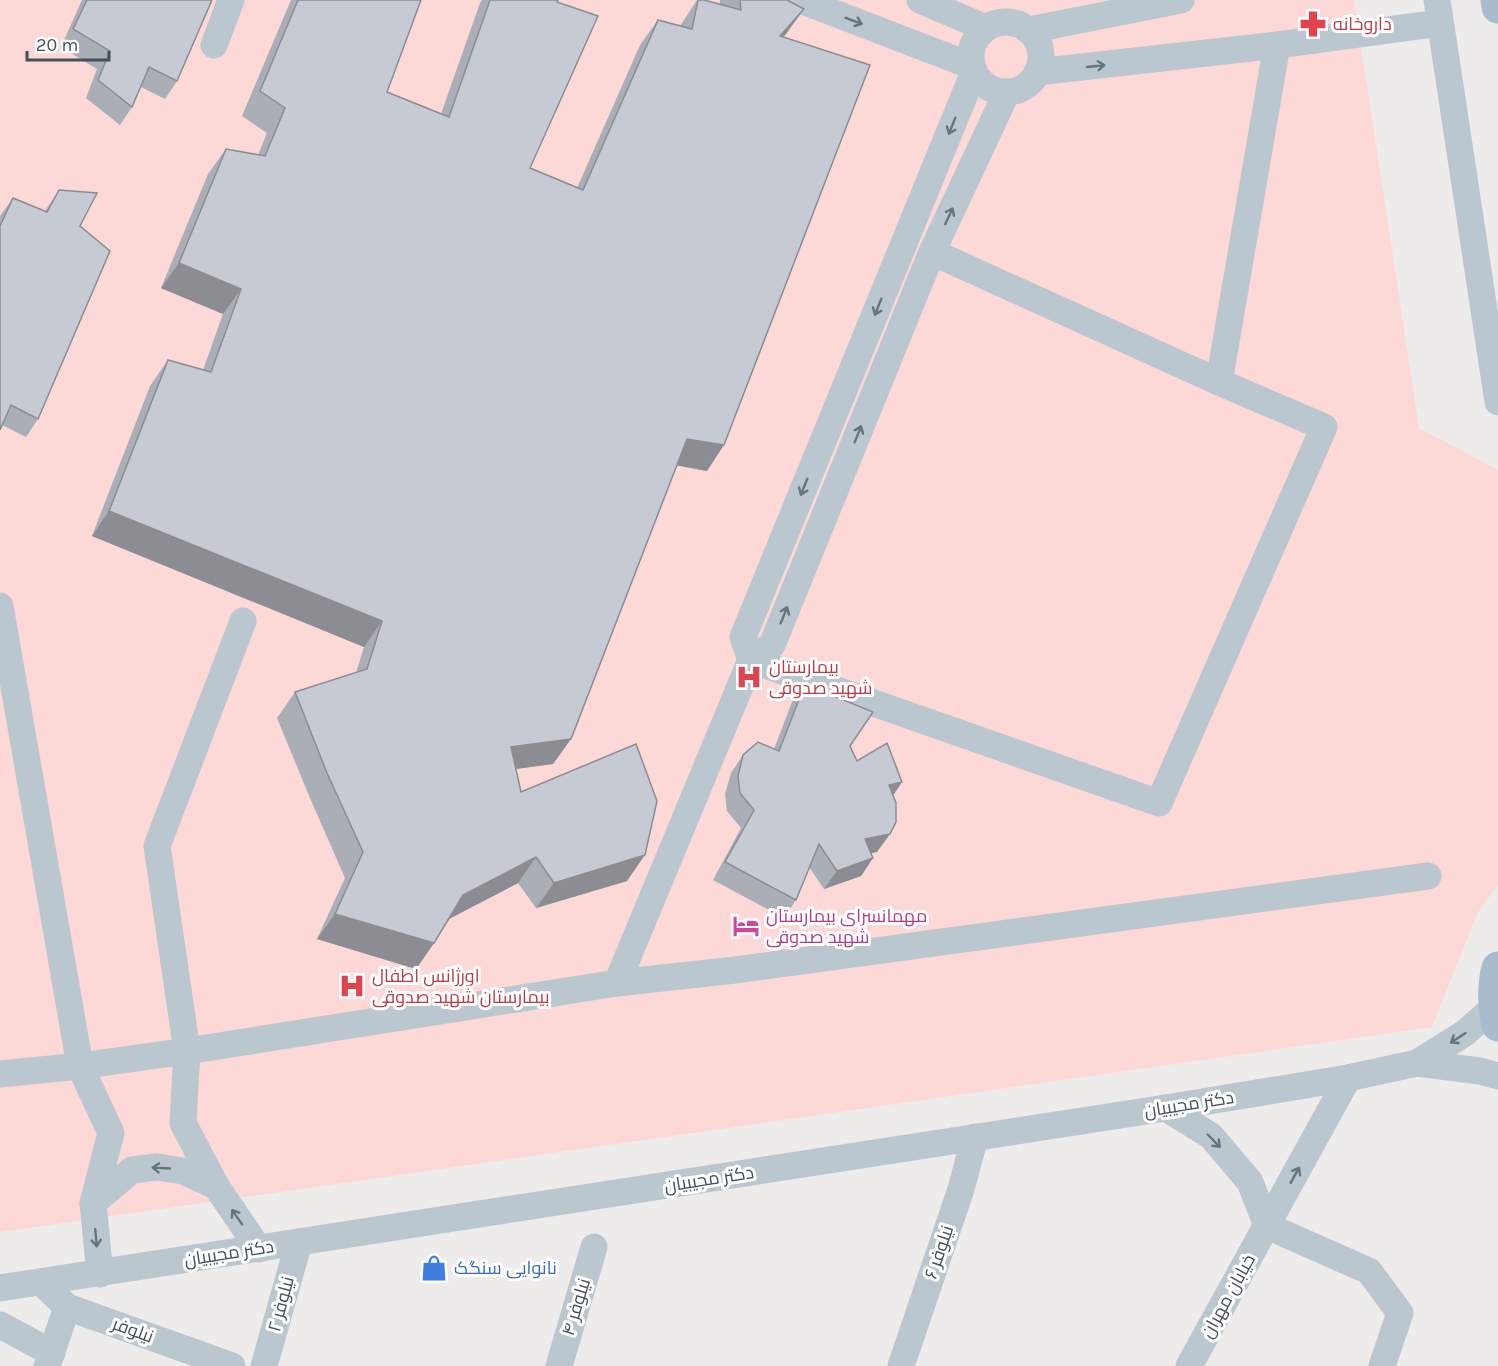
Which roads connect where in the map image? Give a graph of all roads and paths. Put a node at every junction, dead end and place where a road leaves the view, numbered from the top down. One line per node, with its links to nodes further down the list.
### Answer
1 (231, 0): 10 (street)
2 (800, 0): 12 (street, one-way to 12)
3 (920, 0): 8 (street)
4 (1181, 0): 9 (street)
5 (1497, 0): 6 (main road)
6 (1498, 7)
7 (1439, 12): 11 (street); 17 (street)
8 (986, 28): 9 (street); 12 (street)
9 (1029, 30): 13 (street)
10 (214, 45)
11 (1277, 45): 13 (street, one-way to 11); 16 (street)
12 (973, 69): 14 (street); 20 (street, one-way to 20)
13 (1037, 72): 14 (street)
14 (1007, 92): 15 (street, one-way to 14)
15 (932, 252): 16 (street); 20 (street, one-way to 15)
16 (1219, 382): 20 (street)
17 (1498, 402)
18 (0, 606): 27 (street)
19 (243, 621): 25 (street)
20 (751, 660): 23 (street)
21 (1428, 876): 23 (street)
22 (1498, 968): 24 (main road)
23 (617, 983): 25 (street)
24 (1496, 1016): 26 (street, one-way to 26)
25 (187, 1052): 27 (street); 33 (street)
26 (1417, 1063): 29 (street); 30 (street, دکتر مجیبیان)
27 (80, 1066): 28 (street); 34 (street)
28 (0, 1074)
29 (1498, 1076)
30 (1348, 1078): 31 (street, دکتر مجیبیان); 35 (street, خیابان مهران, one-way to 30)
31 (1166, 1108): 32 (street, دکتر مجیبیان); 35 (street, one-way to 35)
32 (975, 1137): 36 (street, دکتر مجیبیان); 48 (street, نیلوفر ۶)
33 (216, 1186): 34 (street, one-way to 34); 38 (street, one-way to 33)
34 (93, 1203): 39 (street, one-way to 39)
35 (1267, 1226): 49 (street, خیابان مهران); 50 (street)
36 (298, 1242): 38 (street, دکتر مجیبیان); 46 (street, نیلوفر ۲)
37 (594, 1247): 47 (street, نیلوفر ۴)
38 (259, 1249): 39 (street, دکتر مجیبیان)
39 (100, 1274): 40 (street, دکتر مجیبیان)
40 (42, 1282): 41 (street, دکتر مجیبیان); 42 (street, نیلوفر)
41 (0, 1288)
42 (68, 1307): 44 (street); 45 (street, نیلوفر)
43 (0, 1325): 44 (street)
44 (49, 1360)
45 (232, 1366)
46 (264, 1366)
47 (559, 1366)
48 (901, 1366)
49 (1189, 1366)
50 (1382, 1366)

